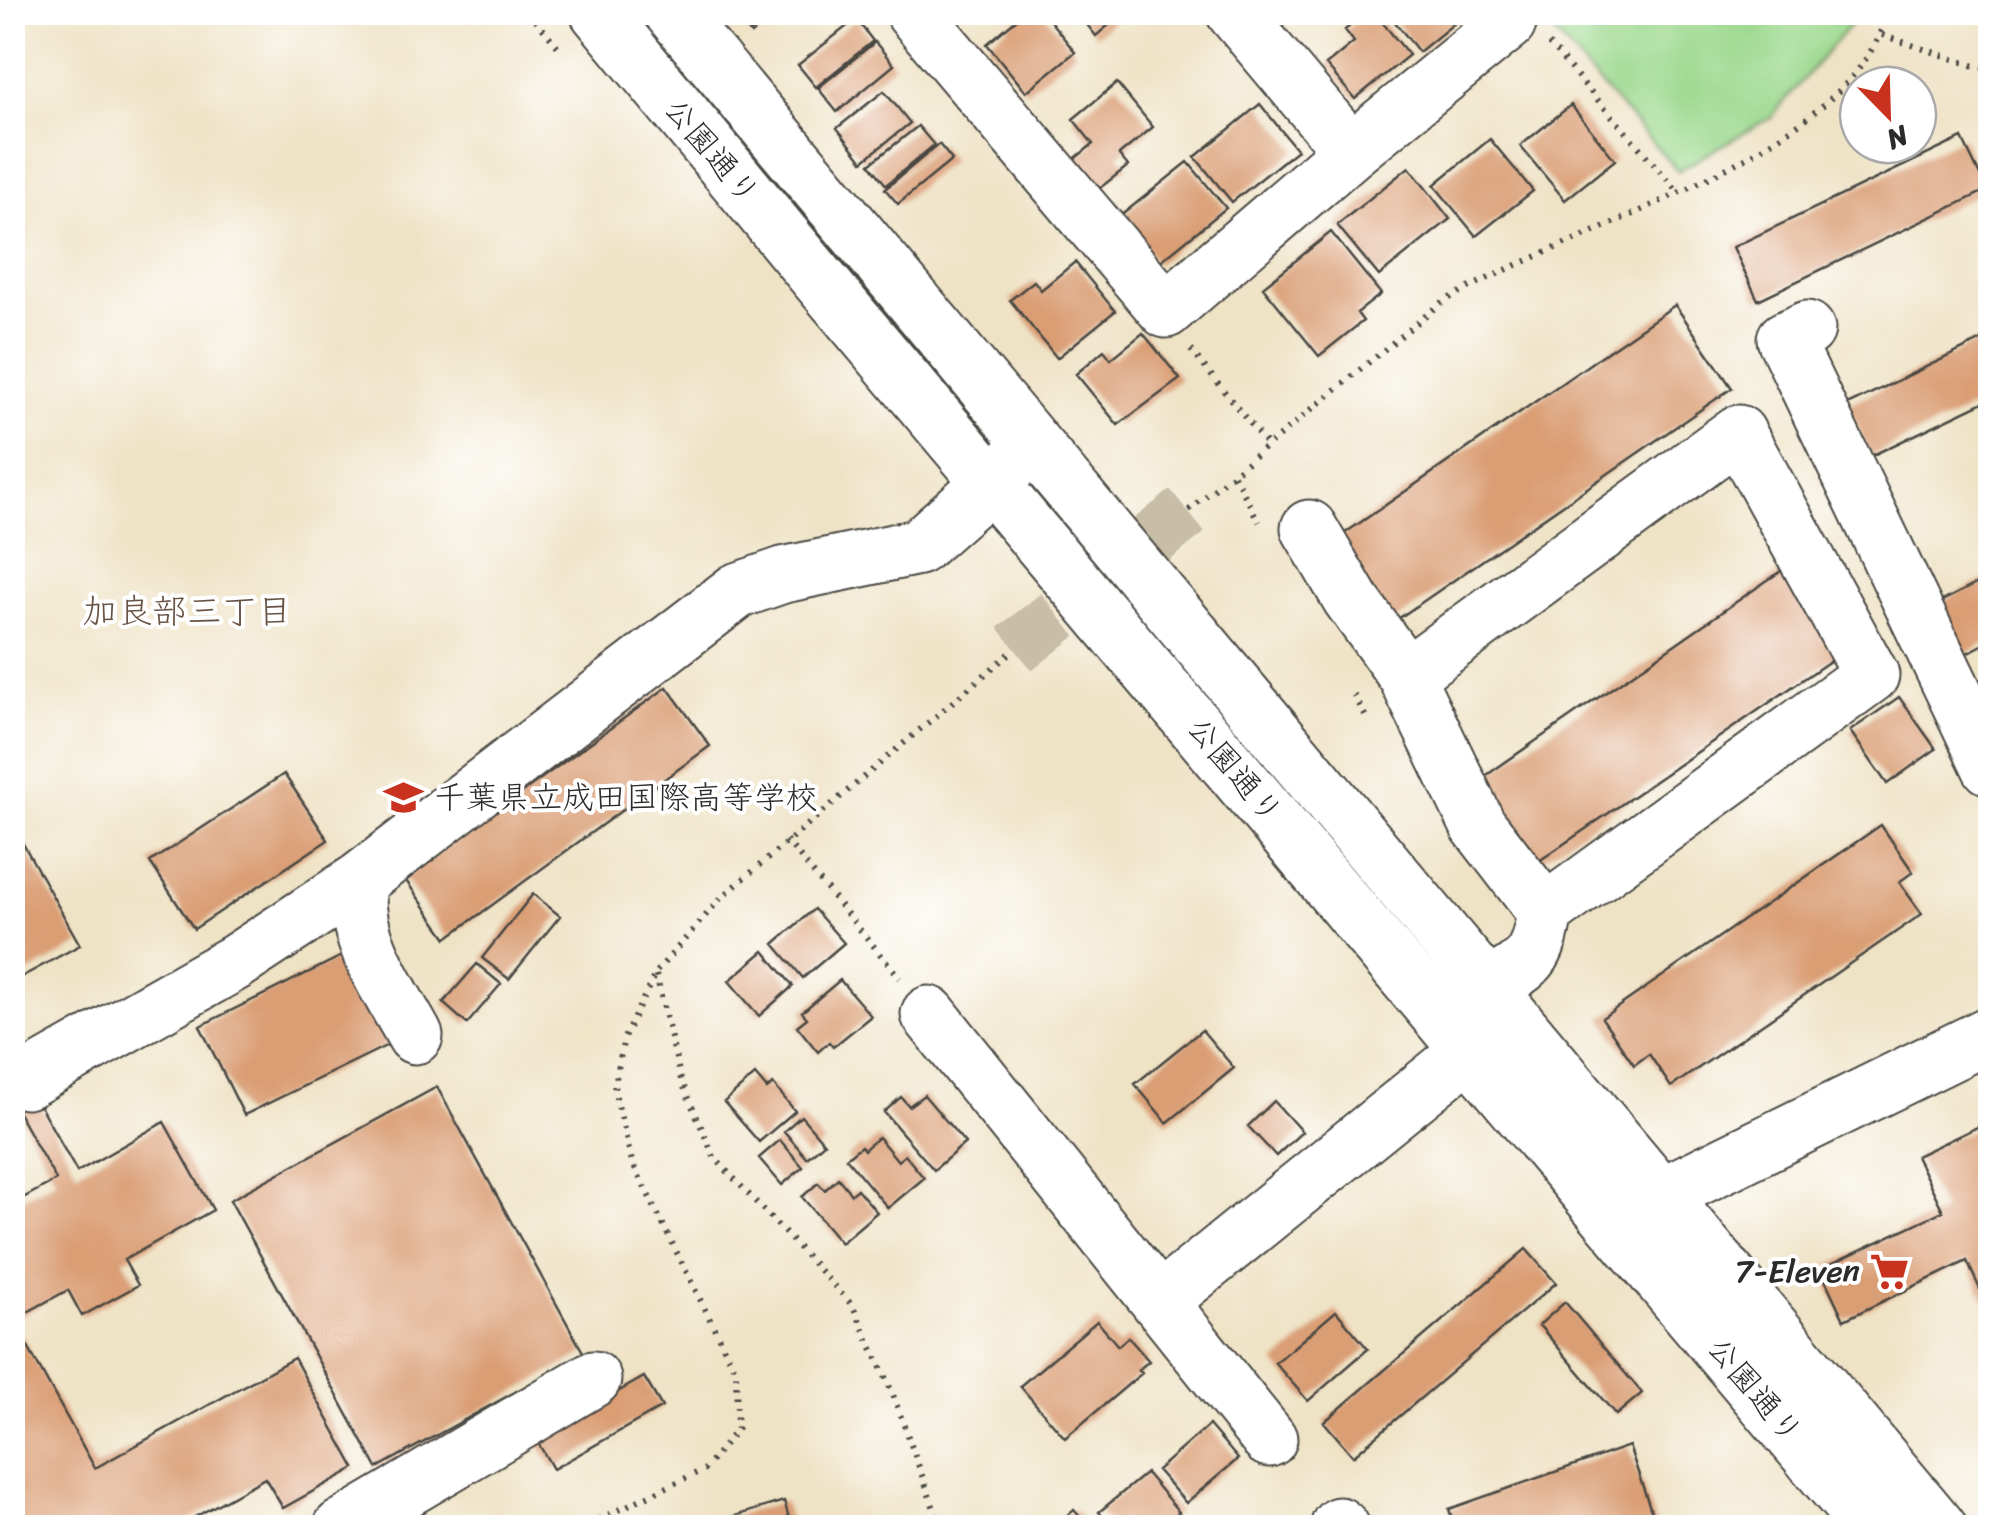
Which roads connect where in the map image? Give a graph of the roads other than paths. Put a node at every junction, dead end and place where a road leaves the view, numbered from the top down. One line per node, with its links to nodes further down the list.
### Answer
1 (598, 12): 9 (street, 公園通り)
2 (672, 12): 8 (street, 公園通り)
3 (913, 12): 6 (street)
4 (1234, 12): 6 (street)
5 (1529, 26): 6 (street)
6 (1351, 151)
7 (1807, 329): 12 (street)
8 (1034, 445): 9 (street); 15 (street, 公園通り)
9 (992, 482): 13 (street); 19 (street, 公園通り)
10 (1309, 528): 11 (street)
11 (1406, 676): 14 (street); 14 (street)
12 (1990, 767)
13 (359, 881): 18 (street); 20 (street)
14 (1545, 912): 15 (street)
15 (1501, 1001): 19 (street); 21 (street, 公園通り)
16 (929, 1014): 22 (street)
17 (1990, 1034): 21 (street)
18 (415, 1036)
19 (1470, 1050): 22 (street); 26 (street, 公園通り)
20 (26, 1081)
21 (1660, 1196): 27 (street, 公園通り)
22 (1159, 1302): 24 (street)
23 (593, 1379): 25 (street)
24 (1269, 1439)
25 (342, 1528)
26 (1871, 1528)
27 (1939, 1528)

